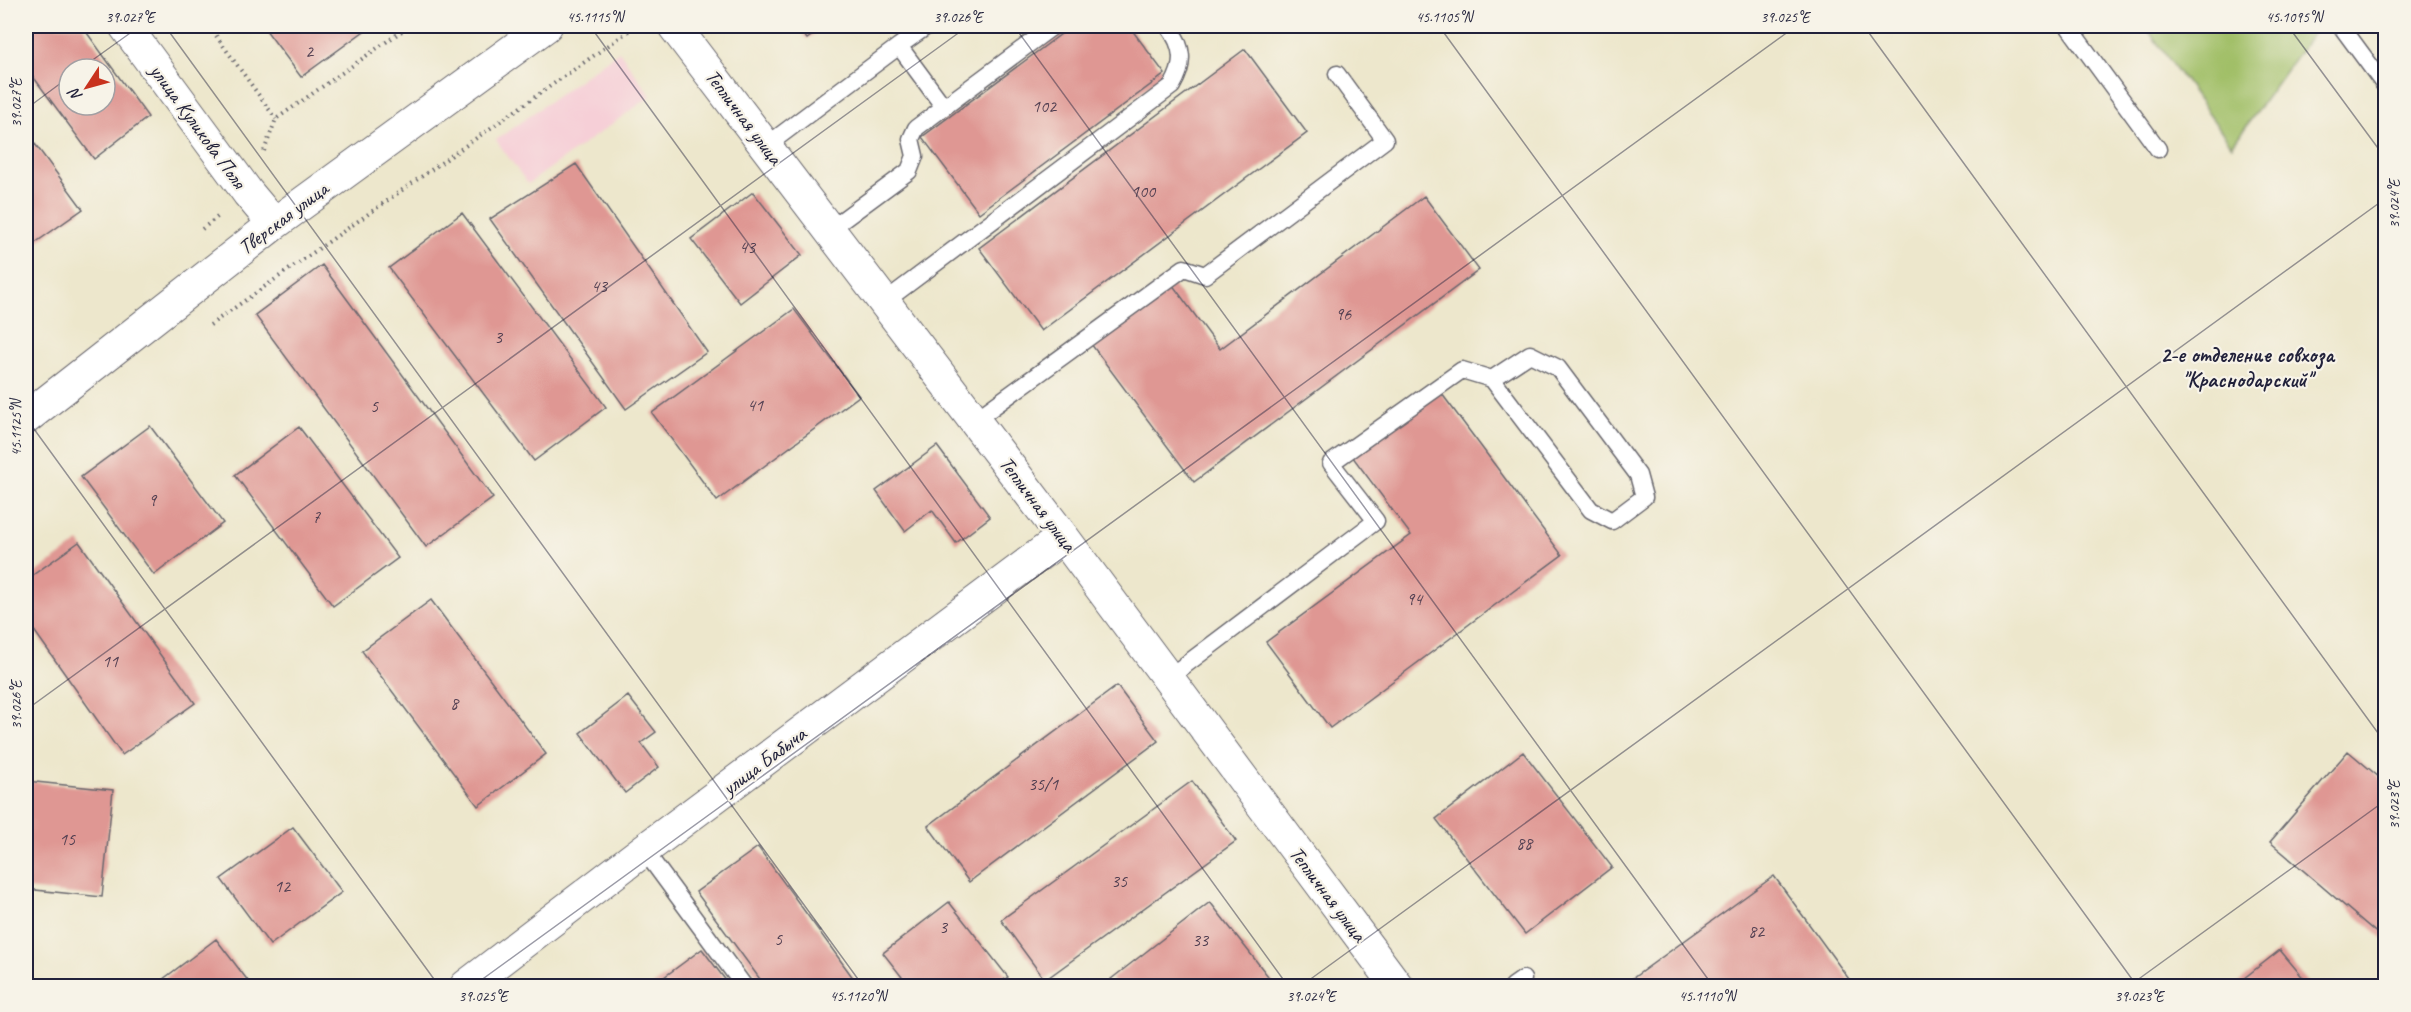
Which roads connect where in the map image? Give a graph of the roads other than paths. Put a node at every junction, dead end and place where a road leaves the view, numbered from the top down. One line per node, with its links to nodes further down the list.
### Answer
1 (125, 26): 15 (street, улица Куликова Поля)
2 (546, 26): 15 (street, Тверская улица)
3 (674, 26): 13 (street, Тепличная улица)
4 (927, 26): 9 (lane)
5 (1053, 26): 12 (lane)
6 (1168, 26): 17 (lane)
7 (2068, 26): 14 (lane)
8 (2341, 26): 11 (lane)
9 (899, 46): 12 (lane); 13 (lane)
10 (1337, 74): 20 (lane)
11 (2384, 83)
12 (944, 106): 16 (lane)
13 (766, 146): 16 (street, Тепличная улица)
14 (2158, 149)
15 (273, 224): 19 (street, Тверская улица)
16 (829, 230): 17 (street, Тепличная улица)
17 (884, 302): 20 (street, Тепличная улица)
18 (1492, 379): 18 (lane); 22 (lane)
19 (26, 418)
20 (975, 420): 21 (street, Тепличная улица)
21 (1063, 537): 22 (street, Тепличная улица); 23 (street, улица Бабыча)
22 (1168, 678): 26 (street, Тепличная улица)
23 (644, 850): 24 (street, улица Бабыча); 25 (lane)
24 (466, 987)
25 (744, 987)
26 (1397, 987)

